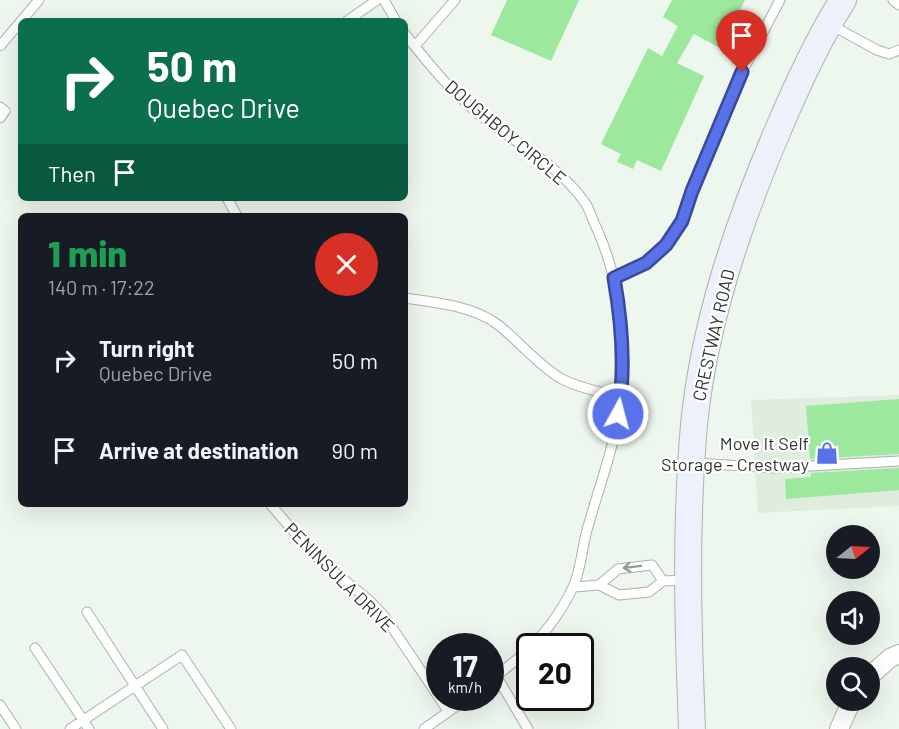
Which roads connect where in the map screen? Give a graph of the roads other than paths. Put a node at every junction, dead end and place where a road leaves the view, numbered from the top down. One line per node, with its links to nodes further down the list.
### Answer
1 (39, 0): 9 (lane)
2 (377, 0): 10 (lane)
3 (384, 0): 11 (lane)
4 (455, 0): 16 (lane)
5 (780, 0): 20 (lane)
6 (843, 0): 12 (main road, CRESTWAY ROAD)
7 (893, 0): 8 (lane)
8 (899, 4)
9 (24, 18)
10 (351, 18)
11 (394, 18)
12 (829, 24): 17 (lane); 24 (main road, CRESTWAY ROAD)
13 (18, 25): 15 (lane)
14 (408, 38): 16 (lane, DOUGHBOY CIRCLE)
15 (0, 46)
16 (415, 46): 20 (lane, DOUGHBOY CIRCLE)
17 (899, 50)
18 (0, 107): 19 (lane)
19 (0, 117)
20 (614, 278): 22 (lane, DOUGHBOY CIRCLE)
21 (408, 299): 22 (lane)
22 (621, 398): 29 (lane, DOUGHBOY CIRCLE)
23 (899, 461): 24 (lane)
24 (692, 463): 26 (main road, CRESTWAY ROAD)
25 (273, 507): 37 (lane, PENINSULA DRIVE)
26 (688, 580): 27 (lane); 51 (main road, CRESTWAY ROAD)
27 (663, 581): 28 (lane); 28 (lane, one-way to 28)
28 (599, 585): 29 (lane)
29 (574, 586): 31 (lane, DOUGHBOY CIRCLE)
30 (87, 612): 38 (lane)
31 (545, 633)
32 (35, 648): 43 (lane)
33 (899, 654): 35 (street)
34 (516, 661): 36 (lane, DOUGHBOY CIRCLE)
35 (880, 667)
36 (504, 671)
37 (426, 678)
38 (135, 686): 43 (lane); 47 (lane); 48 (lane)
39 (504, 694): 50 (lane)
40 (0, 705): 44 (lane)
41 (448, 711): 49 (lane)
42 (847, 711): 52 (street)
43 (84, 720): 45 (lane); 46 (lane)
44 (16, 729)
45 (70, 729)
46 (89, 729)
47 (163, 729)
48 (231, 729)
49 (424, 729)
50 (528, 729)
51 (692, 729)
52 (840, 729)

